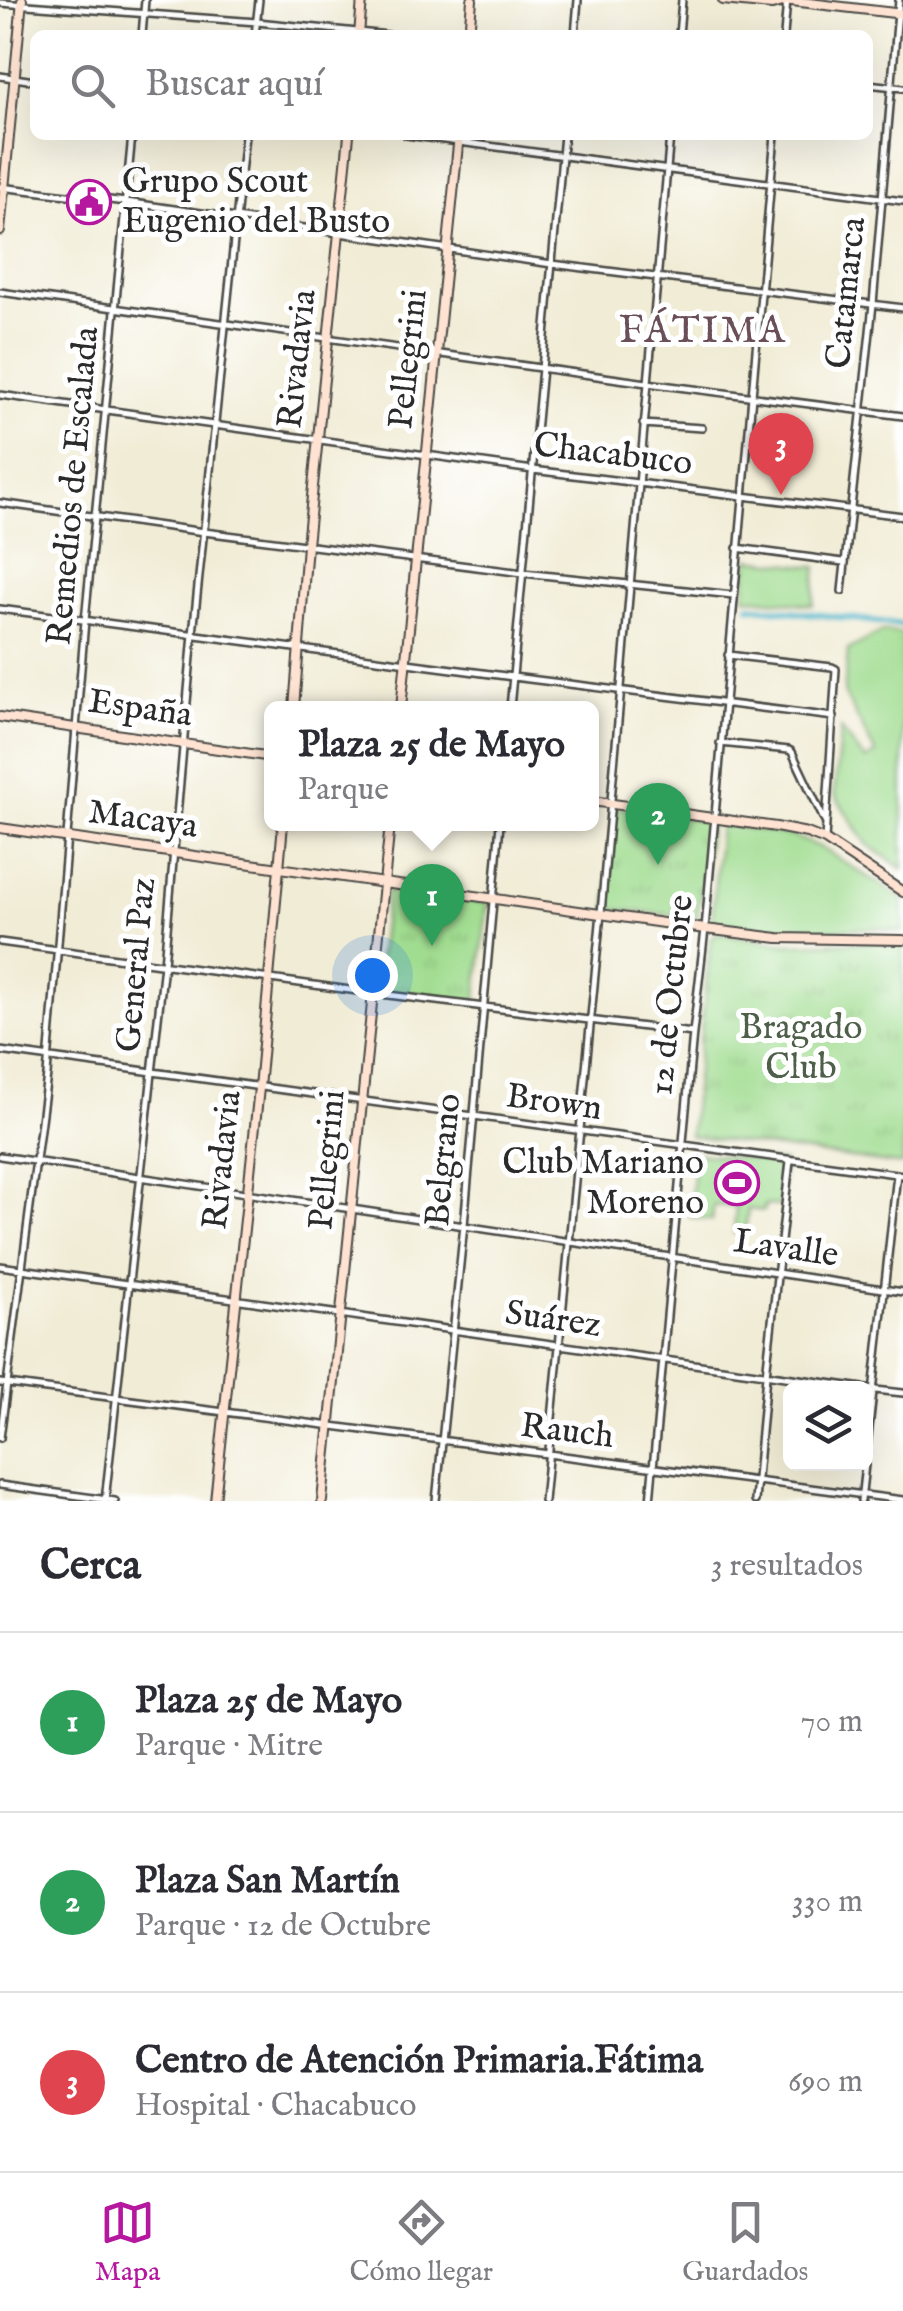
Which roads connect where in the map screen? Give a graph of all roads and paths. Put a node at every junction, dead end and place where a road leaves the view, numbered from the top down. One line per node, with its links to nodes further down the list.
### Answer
1 (145, 0): 13 (street)
2 (258, 0): 14 (street)
3 (362, 0): 18 (main road)
4 (472, 0): 19 (main road)
5 (578, 0): 20 (street)
6 (682, 0): 21 (street)
7 (723, 0): 8 (main road)
8 (786, 0): 12 (main road); 22 (street)
9 (899, 0): 12 (street, Catamarca)
10 (22, 2): 11 (street); 13 (street); 24 (main road)
11 (0, 3)
12 (900, 14): 27 (street, Catamarca)
13 (144, 15): 14 (street); 15 (street)
14 (256, 22): 16 (street); 17 (street)
15 (142, 30)
16 (255, 30)
17 (325, 30)
18 (359, 30)
19 (470, 30)
20 (575, 30)
21 (679, 30)
22 (784, 30)
23 (0, 76): 24 (street)
24 (14, 78): 25 (street); 40 (main road)
25 (30, 80)
26 (873, 84): 27 (street)
27 (892, 86): 28 (street); 41 (street, Catamarca)
28 (903, 88)
29 (132, 140): 43 (street, Remedios de Escalada)
30 (244, 140): 44 (street, General Paz)
31 (348, 140): 46 (main road, Rivadavia)
32 (458, 140): 47 (main road, Pellegrini)
33 (464, 140): 37 (street)
34 (564, 140): 37 (street)
35 (669, 140): 38 (street)
36 (774, 140): 39 (street, 12 de Octubre)
37 (562, 157): 38 (street); 48 (street)
38 (666, 170): 39 (street); 49 (street)
39 (770, 184): 41 (street); 50 (street, 12 de Octubre)
40 (2, 188): 43 (street); 45 (main road)
41 (882, 198): 42 (street); 52 (street, Catamarca)
42 (903, 201)
43 (126, 202): 44 (street); 53 (street, Remedios de Escalada)
44 (236, 220): 46 (street); 55 (street, General Paz)
45 (0, 231)
46 (338, 234): 47 (street); 56 (main road, Rivadavia)
47 (448, 247): 48 (street); 57 (main road, Pellegrini)
48 (552, 264): 49 (street); 58 (street)
49 (658, 276): 50 (street); 59 (street)
50 (761, 289): 52 (street); 61 (street, 12 de Octubre)
51 (0, 292): 53 (street)
52 (872, 304): 54 (street); 63 (street, Catamarca)
53 (116, 308): 55 (street); 62 (street, Remedios de Escalada)
54 (903, 308)
55 (224, 325): 56 (street); 65 (street, General Paz)
56 (328, 339): 57 (street); 68 (main road, Rivadavia)
57 (437, 353): 58 (street); 69 (main road, Pellegrini)
58 (542, 369): 59 (street); 70 (street)
59 (647, 383): 61 (street); 66 (street)
60 (0, 395): 62 (street, Chacabuco)
61 (751, 397): 63 (street); 72 (street, 12 de Octubre)
62 (107, 410): 65 (street, Chacabuco); 76 (street, Remedios de Escalada)
63 (861, 410): 64 (street); 74 (street, Catamarca)
64 (903, 416)
65 (215, 424): 68 (street, Chacabuco); 77 (street, General Paz)
66 (643, 424): 67 (street); 71 (street)
67 (702, 428)
68 (318, 439): 69 (street, Chacabuco); 78 (main road, Rivadavia)
69 (427, 455): 70 (street, Chacabuco); 80 (main road, Pellegrini)
70 (532, 470): 71 (street, Chacabuco); 82 (street)
71 (638, 484): 72 (street, Chacabuco); 83 (street)
72 (742, 497): 74 (street, Chacabuco); 79 (street, 12 de Octubre)
73 (0, 503): 76 (street)
74 (851, 511): 75 (street, Chacabuco); 81 (street, Catamarca)
75 (903, 516)
76 (96, 518): 77 (street); 87 (street, Remedios de Escalada)
77 (204, 532): 78 (street); 88 (street, General Paz)
78 (308, 545): 80 (street); 89 (main road, Rivadavia)
79 (737, 548): 81 (street); 85 (street, 12 de Octubre)
80 (416, 558): 82 (street); 91 (main road, Pellegrini)
81 (845, 562): 84 (street, Catamarca)
82 (523, 573): 83 (street); 92 (street)
83 (629, 585): 85 (street); 93 (street)
84 (842, 592)
85 (733, 595): 90 (street, 12 de Octubre)
86 (0, 608): 87 (street)
87 (86, 621): 88 (street); 100 (street, Remedios de Escalada)
88 (193, 634): 89 (street); 101 (street, General Paz)
89 (298, 649): 91 (street); 94 (main road, Rivadavia)
90 (728, 655): 97 (street, 12 de Octubre); 99 (street)
91 (406, 663): 92 (street); 95 (main road, Pellegrini)
92 (513, 678): 93 (street); 96 (street)
93 (621, 691): 97 (street); 105 (street)
94 (294, 701)
95 (402, 701)
96 (511, 701)
97 (723, 704): 99 (street); 102 (street, 12 de Octubre)
98 (0, 717): 100 (main road, España)
99 (834, 717): 107 (street)
100 (76, 728): 101 (main road, España); 112 (street, Remedios de Escalada)
101 (183, 743): 103 (main road, España); 114 (street, General Paz)
102 (720, 743): 106 (street, 12 de Octubre); 107 (street)
103 (264, 755)
104 (599, 802): 105 (main road)
105 (611, 804): 106 (main road); 119 (street)
106 (713, 819): 113 (main road); 120 (street, 12 de Octubre)
107 (826, 824): 113 (street)
108 (0, 828): 112 (main road, Macaya)
109 (282, 831): 115 (main road, Rivadavia)
110 (389, 831): 116 (main road, Pellegrini)
111 (499, 831): 118 (street, Belgrano)
112 (67, 837): 114 (main road, Macaya); 123 (street, Remedios de Escalada)
113 (824, 840): 117 (main road)
114 (172, 852): 115 (main road, Macaya); 124 (street, General Paz)
115 (279, 867): 116 (main road, Macaya); 125 (main road, Rivadavia)
116 (383, 882): 118 (main road, Macaya); 126 (main road, Pellegrini)
117 (903, 892)
118 (493, 898): 119 (main road, Macaya); 127 (street, Belgrano)
119 (601, 914): 120 (main road, Macaya); 128 (street)
120 (705, 929): 121 (main road, Macaya); 129 (street, 12 de Octubre)
121 (903, 940)
122 (0, 942): 123 (street)
123 (58, 950): 124 (street); 131 (street, Remedios de Escalada)
124 (164, 964): 125 (street); 132 (street, General Paz)
125 (268, 979): 126 (street); 133 (main road, Rivadavia)
126 (372, 994): 127 (street); 134 (main road, Pellegrini)
127 (483, 1006): 128 (street); 135 (street, Belgrano)
128 (591, 1020): 129 (street); 136 (street)
129 (693, 1034): 137 (street, 12 de Octubre)
130 (0, 1052): 131 (street, Brown)
131 (48, 1058): 132 (street, Brown); 140 (street, Remedios de Escalada)
132 (152, 1071): 133 (street, Brown); 142 (street, General Paz)
133 (258, 1088): 134 (street, Brown); 143 (main road, Rivadavia)
134 (361, 1102): 135 (street, Brown); 144 (main road, Pellegrini)
135 (473, 1118): 136 (street, Brown); 145 (street, Belgrano)
136 (580, 1132): 137 (street, Brown); 146 (street)
137 (683, 1145): 139 (street, Brown); 147 (street, 12 de Octubre)
138 (0, 1156): 140 (street, Lavalle)
139 (791, 1160): 141 (street, Brown); 150 (street)
140 (35, 1161): 142 (street, Lavalle); 149 (street, Remedios de Escalada)
141 (900, 1174): 152 (street)
142 (142, 1177): 143 (street, Lavalle); 151 (street, General Paz)
143 (247, 1194): 144 (street, Lavalle); 154 (main road, Rivadavia)
144 (352, 1208): 145 (street, Lavalle); 155 (main road, Pellegrini)
145 (464, 1225): 146 (street, Lavalle); 156 (street, Belgrano)
146 (571, 1242): 147 (street, Lavalle); 157 (street)
147 (674, 1258): 150 (street, Lavalle); 158 (street, 12 de Octubre)
148 (0, 1266): 149 (street, Suárez)
149 (22, 1269): 151 (street, Suárez); 162 (street, Remedios de Escalada)
150 (776, 1274): 152 (street, Lavalle); 159 (street)
151 (130, 1285): 154 (street, Suárez); 165 (street, General Paz)
152 (884, 1289): 153 (street, Lavalle); 163 (street)
153 (903, 1292)
154 (237, 1299): 155 (street, Suárez); 166 (main road, Rivadavia)
155 (341, 1314): 156 (street, Suárez); 167 (main road, Pellegrini)
156 (452, 1330): 157 (street, Suárez); 169 (street, Belgrano)
157 (559, 1345): 158 (street, Suárez); 170 (street)
158 (663, 1361): 159 (street, Suárez); 171 (street, 12 de Octubre)
159 (766, 1375): 160 (street, Suárez); 172 (street)
160 (808, 1381)
161 (0, 1383): 162 (street, Rauch)
162 (8, 1384): 165 (street, Rauch); 168 (street, Remedios de Escalada)
163 (874, 1390): 164 (street, Suárez); 174 (street)
164 (903, 1394)
165 (117, 1397): 166 (street, Rauch); 175 (street, General Paz)
166 (225, 1412): 167 (street, Rauch); 178 (main road, Rivadavia)
167 (330, 1425): 169 (street, Rauch); 179 (main road, Pellegrini)
168 (0, 1438)
169 (441, 1440): 170 (street, Rauch); 180 (street, Belgrano)
170 (548, 1454): 171 (street, Rauch); 181 (street)
171 (653, 1468): 172 (street, Rauch); 182 (street, 12 de Octubre)
172 (757, 1481): 174 (street, Rauch); 183 (street)
173 (0, 1485): 175 (street)
174 (862, 1498): 176 (street, Rauch)
175 (105, 1500): 177 (street)
176 (903, 1500)
177 (114, 1501)
178 (215, 1501)
179 (322, 1501)
180 (436, 1501)
181 (544, 1501)
182 (650, 1501)
183 (755, 1501)

